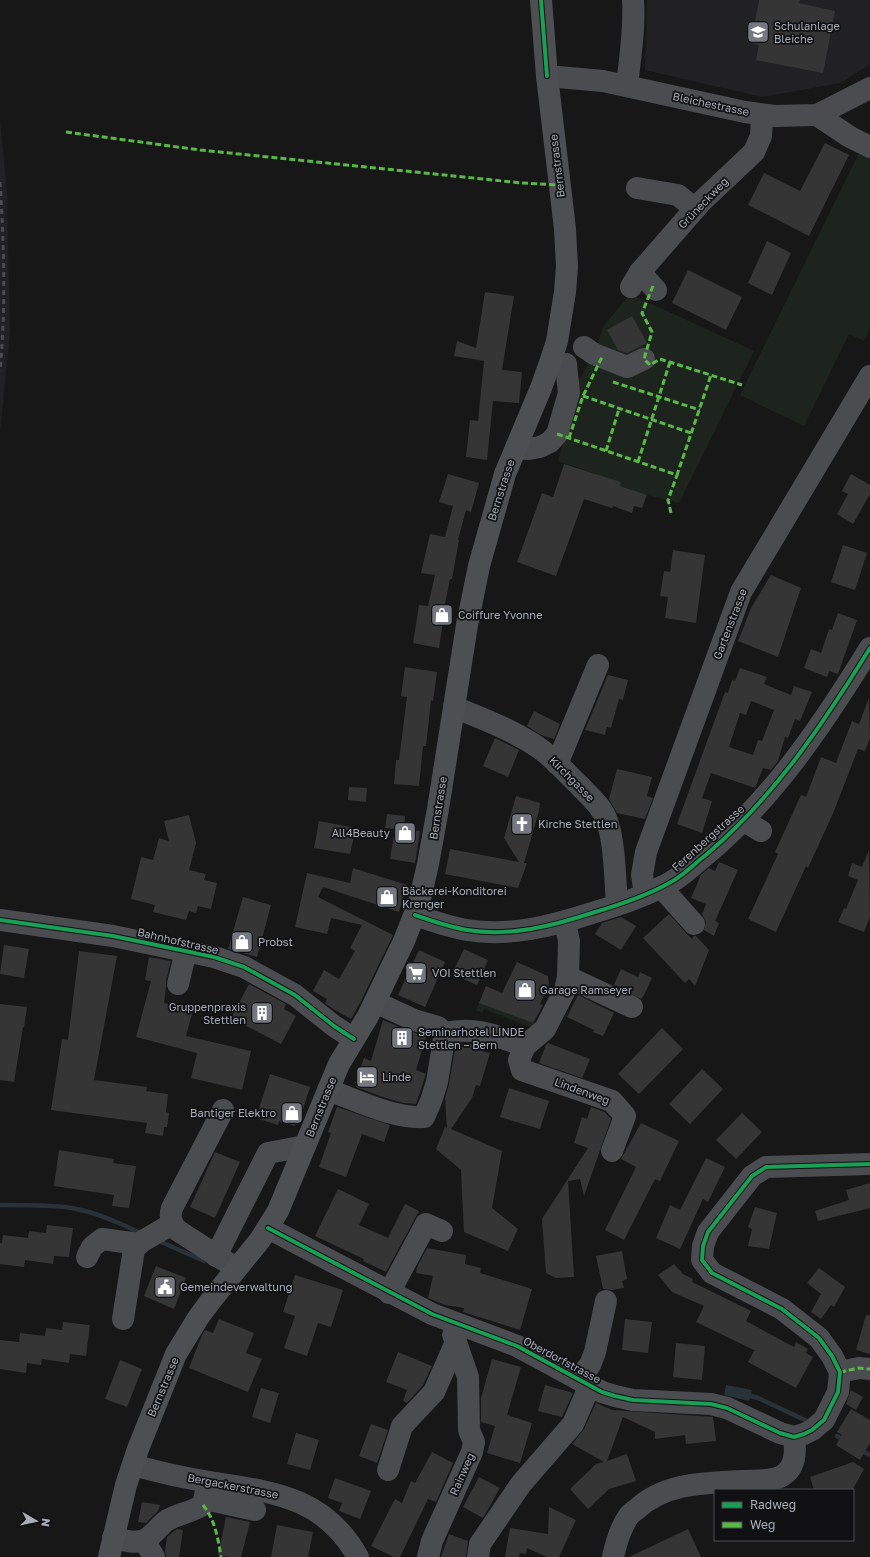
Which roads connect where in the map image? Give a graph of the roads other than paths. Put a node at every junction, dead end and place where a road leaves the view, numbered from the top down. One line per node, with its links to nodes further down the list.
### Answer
1 (541, 0): 3 (main road, Bernstrasse)
2 (632, 0): 4 (street)
3 (547, 76): 4 (street, Bleichestrasse); 13 (main road, Bernstrasse)
4 (627, 86): 6 (street, Bleichestrasse)
5 (870, 88): 7 (street, Bleichestrasse)
6 (762, 115): 7 (street, Bleichestrasse); 10 (street, Grüneckweg)
7 (817, 115): 8 (street)
8 (870, 147)
9 (637, 188): 10 (street)
10 (694, 209): 11 (street, Grüneckweg)
11 (656, 290)
12 (644, 358): 13 (street)
13 (558, 362): 15 (main road, Bernstrasse); 15 (street)
14 (870, 376): 20 (street, Gartenstrasse)
15 (516, 448): 18 (main road, Bernstrasse)
16 (870, 648): 20 (street, Ferenbergstrasse)
17 (598, 665): 19 (street)
18 (454, 707): 19 (street, Kirchgasse); 22 (main road, Bernstrasse)
19 (557, 764): 21 (street, Kirchgasse)
20 (653, 890): 21 (street, Ferenbergstrasse); 25 (street)
21 (616, 905): 24 (street, Ferenbergstrasse)
22 (415, 915): 24 (street, Ferenbergstrasse); 29 (main road, Bernstrasse)
23 (0, 920): 26 (street, Bahnhofstrasse)
24 (565, 922): 27 (street)
25 (694, 924)
26 (186, 951): 28 (street); 32 (street, Bahnhofstrasse)
27 (568, 977): 30 (street); 33 (street)
28 (178, 984)
29 (375, 1002): 31 (street); 32 (main road, Bernstrasse)
30 (632, 1007)
31 (445, 1033): 33 (street); 34 (street)
32 (354, 1039): 34 (main road, Bernstrasse)
33 (525, 1046): 37 (street, Lindenweg)
34 (328, 1090): 36 (main road, Bernstrasse)
35 (223, 1110): 39 (street)
36 (306, 1146): 40 (main road, Bernstrasse); 43 (street)
37 (612, 1152)
38 (870, 1164): 53 (street)
39 (172, 1224): 42 (street); 43 (street)
40 (268, 1228): 45 (main road, Bernstrasse); 46 (street, Oberdorfstrasse)
41 (442, 1231): 46 (street)
42 (139, 1244): 44 (street); 48 (street)
43 (216, 1256): 45 (street)
44 (87, 1257)
45 (236, 1268): 56 (main road, Bernstrasse)
46 (389, 1293): 49 (street, Oberdorfstrasse)
47 (606, 1300): 54 (street)
48 (123, 1319)
49 (448, 1320): 50 (street, Rainweg); 54 (street, Oberdorfstrasse)
50 (458, 1349): 51 (street); 57 (street); 63 (street, Rainweg)
51 (481, 1362)
52 (870, 1369): 53 (street)
53 (840, 1372): 55 (street)
54 (584, 1382): 55 (street, Oberdorfstrasse); 64 (street)
55 (794, 1437): 65 (street)
56 (132, 1465): 58 (street, Bergackerstrasse); 60 (main road, Bernstrasse)
57 (388, 1470)
58 (206, 1490): 59 (street); 61 (street); 62 (street, Bergackerstrasse)
59 (255, 1510)
60 (111, 1548): 61 (street)
61 (150, 1548)
62 (358, 1557)
63 (428, 1557)
64 (478, 1557)
65 (612, 1557)

